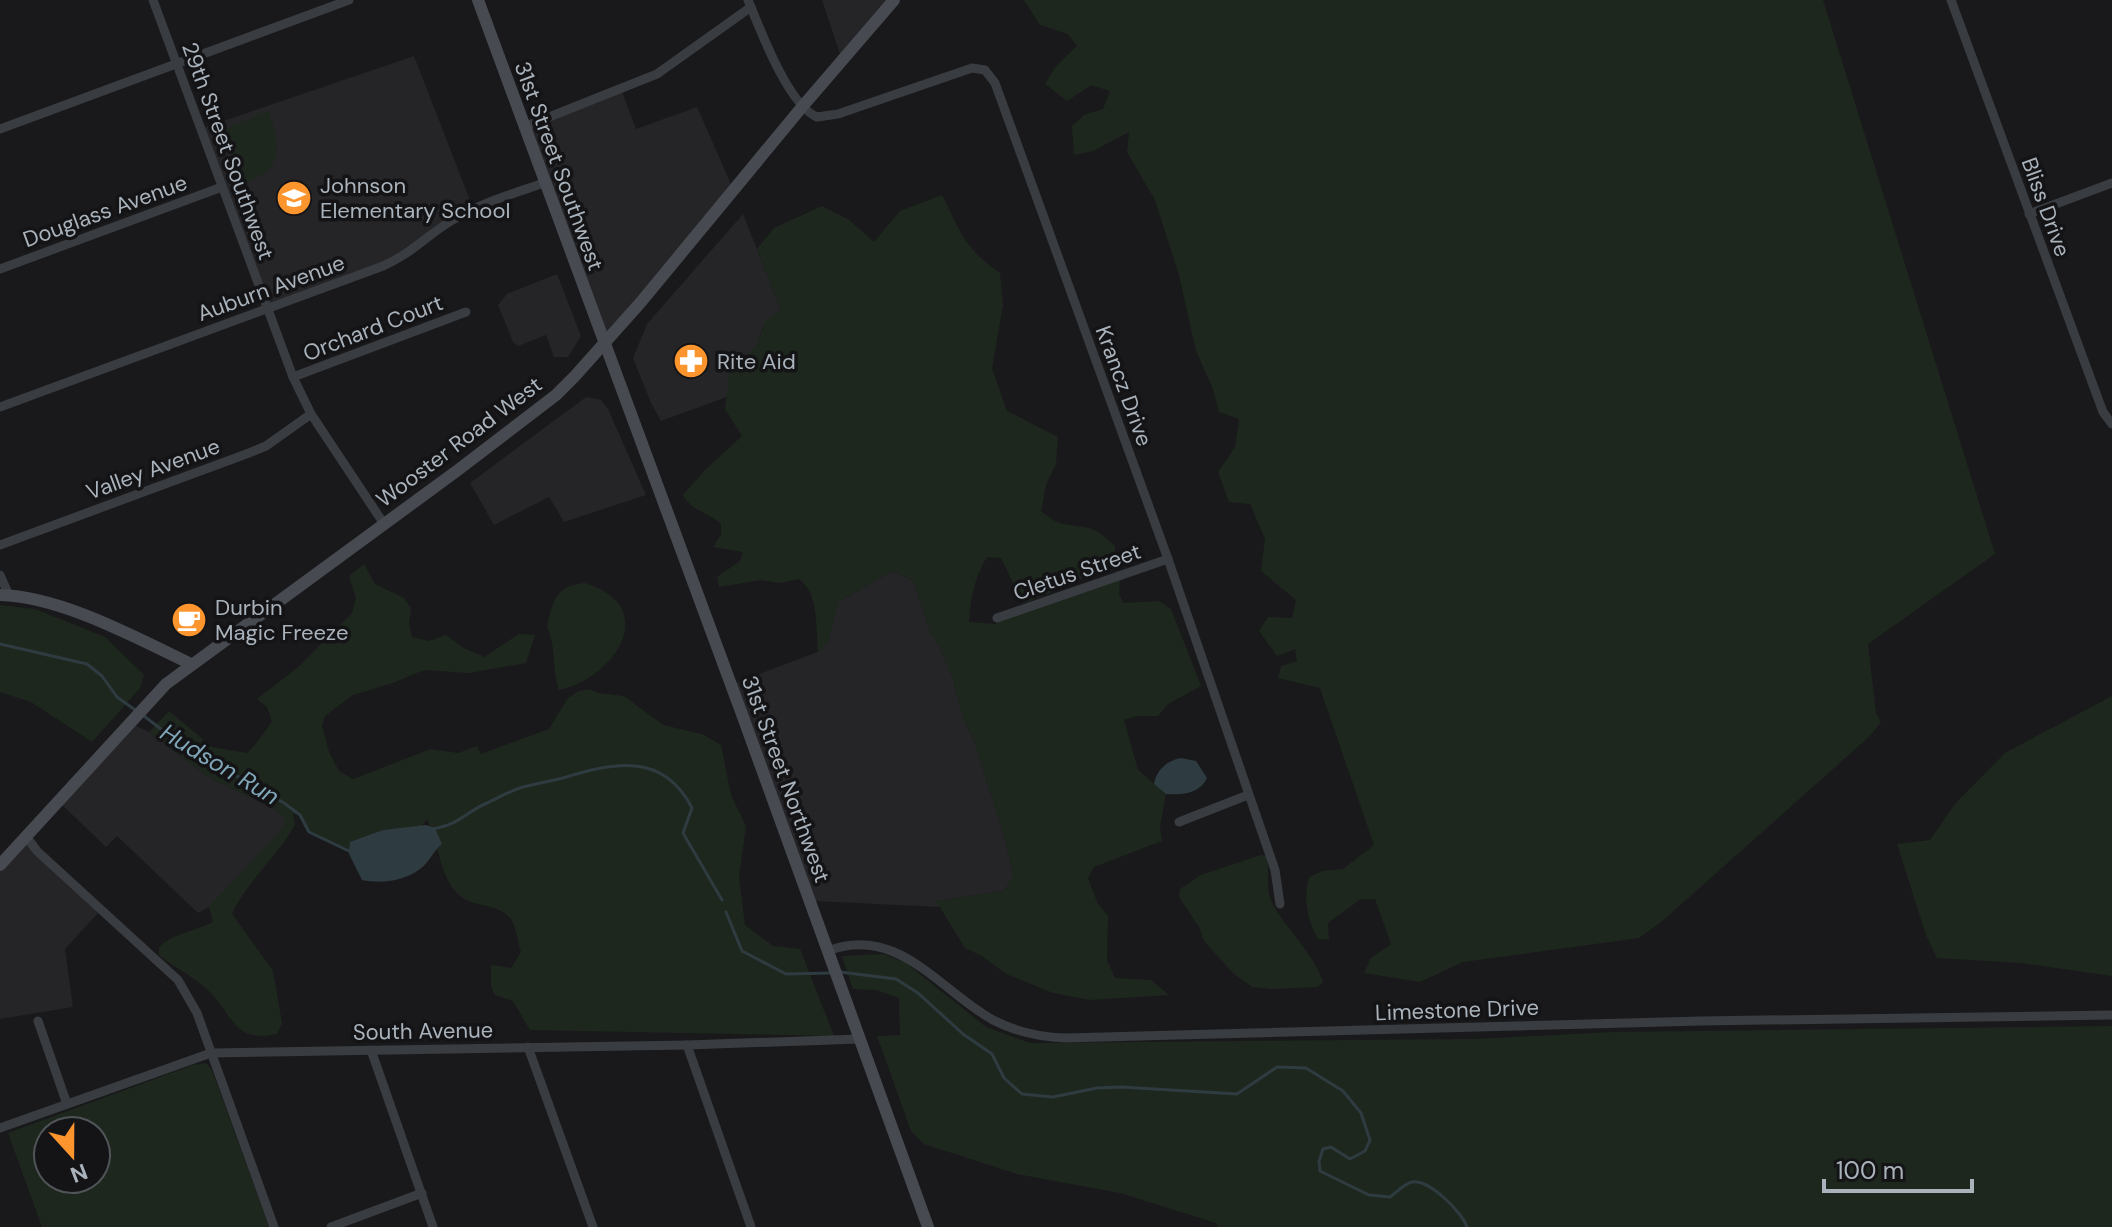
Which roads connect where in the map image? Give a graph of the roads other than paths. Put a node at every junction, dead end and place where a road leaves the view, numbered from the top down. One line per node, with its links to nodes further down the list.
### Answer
1 (153, 0): 7 (street, 29th Street Southwest)
2 (349, 0): 7 (street)
3 (478, 0): 9 (main road, 31st Street Southwest)
4 (894, 0): 8 (main road, Wooster Road West)
5 (1951, 0): 14 (street, Bliss Drive)
6 (749, 4): 8 (street); 9 (street)
7 (176, 64): 10 (street); 13 (street, 29th Street Southwest)
8 (802, 107): 18 (main road, Wooster Road West); 25 (street, Krancz Drive)
9 (524, 127): 11 (main road, 31st Street Southwest)
10 (0, 129)
11 (544, 183): 16 (street, Auburn Avenue); 18 (main road, 31st Street Southwest)
12 (2112, 183): 14 (street)
13 (222, 187): 15 (street, Douglass Avenue); 16 (street, 29th Street Southwest)
14 (2029, 214): 22 (street, Bliss Drive)
15 (0, 269)
16 (267, 308): 19 (street, 29th Street Southwest); 20 (street, Auburn Avenue)
17 (466, 312): 19 (street, Orchard Court)
18 (604, 345): 23 (main road, Wooster Road West); 35 (main road, 31st Street Northwest)
19 (293, 377): 21 (street, 29th Street Southwest)
20 (0, 407)
21 (311, 414): 23 (street, 29th Street Southwest); 24 (street, Valley Avenue)
22 (2112, 424)
23 (384, 524): 29 (main road, Wooster Road West)
24 (0, 545)
25 (1168, 559): 28 (street, Cletus Street); 30 (street, Krancz Drive)
26 (0, 575): 27 (street)
27 (5, 595): 29 (main road)
28 (997, 618)
29 (191, 664): 32 (main road, Wooster Road West)
30 (1248, 795): 31 (street); 34 (street, Krancz Drive)
31 (1179, 822)
32 (26, 836): 33 (main road, Wooster Road West); 42 (street)
33 (0, 865)
34 (1280, 904)
35 (828, 951): 36 (street, Limestone Drive); 38 (main road, 31st Street Northwest)
36 (2112, 1015)
37 (38, 1021): 43 (street)
38 (859, 1039): 39 (street, South Avenue); 51 (main road, 31st Street Northwest)
39 (687, 1045): 40 (street, South Avenue); 50 (street)
40 (528, 1047): 41 (street, South Avenue); 49 (street)
41 (371, 1050): 42 (street, South Avenue); 45 (street)
42 (211, 1053): 43 (street, South Avenue); 46 (street)
43 (67, 1104): 44 (street, South Avenue)
44 (0, 1128)
45 (422, 1193): 47 (street); 48 (street)
46 (274, 1227)
47 (331, 1227)
48 (433, 1227)
49 (593, 1227)
50 (751, 1227)
51 (928, 1227)

